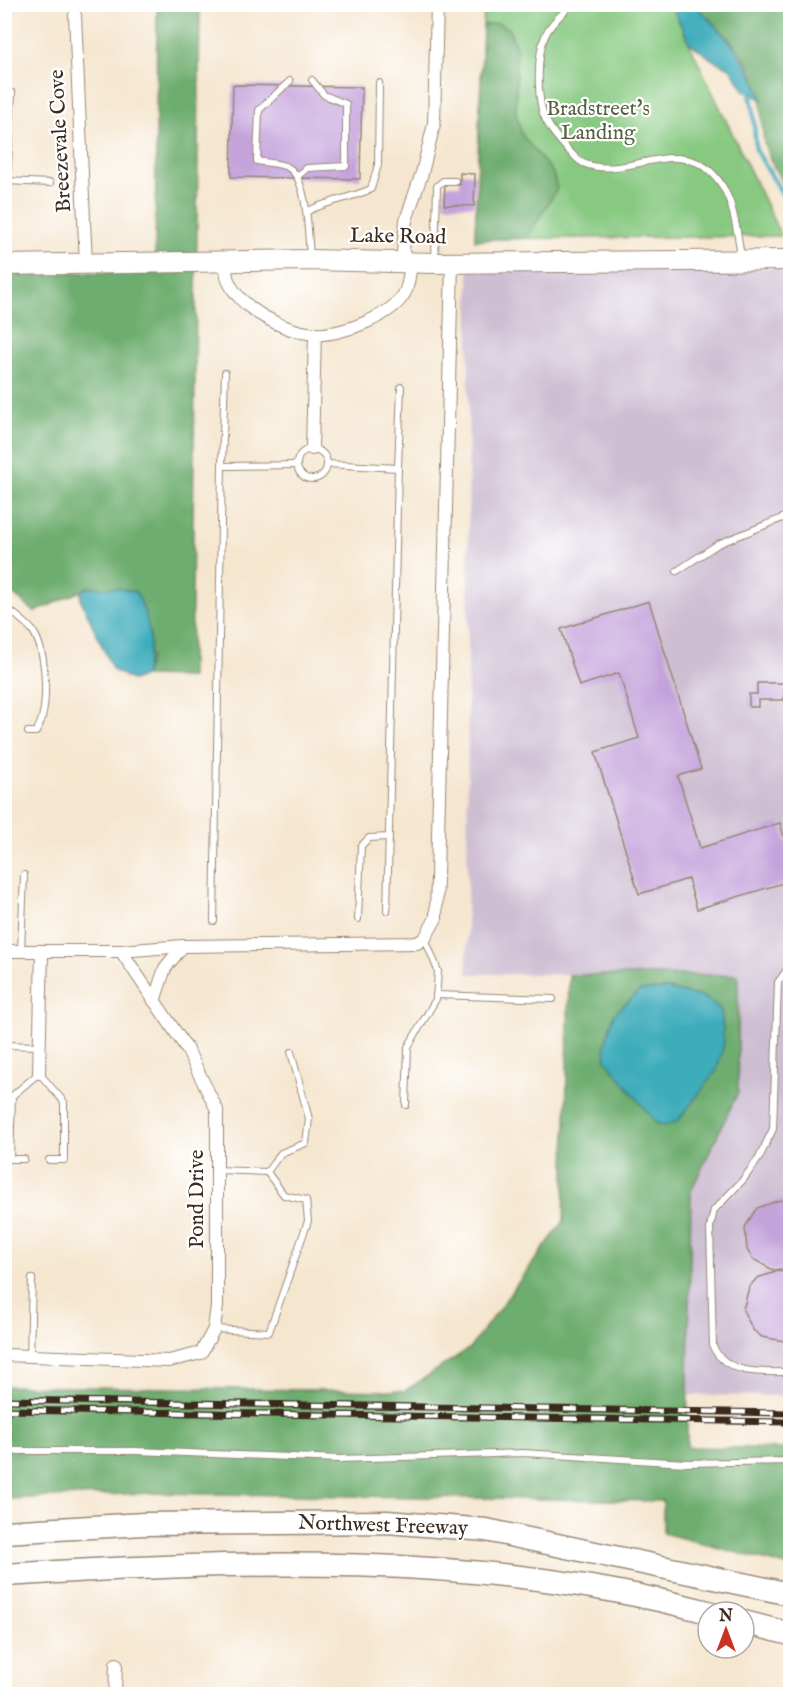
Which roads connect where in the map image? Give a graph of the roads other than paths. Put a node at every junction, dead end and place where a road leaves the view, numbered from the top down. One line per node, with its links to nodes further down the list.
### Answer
1 (436, 4): 17 (street)
2 (565, 11): 14 (lane)
3 (75, 15): 20 (street, Breezevale Cove)
4 (312, 80): 8 (lane)
5 (290, 81): 8 (lane)
6 (379, 83): 12 (lane)
7 (12, 93): 9 (lane)
8 (298, 176): 12 (lane)
9 (6, 181): 11 (lane)
10 (455, 181): 18 (lane)
11 (50, 183)
12 (306, 212): 13 (lane)
13 (310, 260): 16 (main road, Lake Road); 17 (main road, Lake Road)
14 (742, 260): 15 (main road, Lake Road); 18 (main road, Lake Road)
15 (790, 260)
16 (226, 262): 20 (main road, Lake Road); 21 (street)
17 (407, 262): 18 (main road, Lake Road); 21 (street)
18 (444, 262): 38 (street)
19 (4, 265): 20 (main road, Lake Road)
20 (86, 265)
21 (315, 334): 24 (street)
22 (225, 373): 27 (lane)
23 (401, 387): 28 (lane)
24 (312, 449): 25 (lane); 26 (lane)
25 (327, 464): 26 (lane); 28 (lane)
26 (297, 465): 27 (lane)
27 (222, 466): 37 (lane)
28 (398, 468): 33 (lane)
29 (790, 515): 30 (lane)
30 (677, 571)
31 (4, 606): 32 (lane)
32 (28, 732)
33 (389, 837): 35 (lane); 36 (lane)
34 (24, 875): 43 (lane)
35 (387, 911)
36 (358, 918)
37 (214, 921)
38 (425, 938): 39 (street); 45 (lane)
39 (183, 946): 42 (street); 47 (street)
40 (6, 951): 43 (street); 48 (lane)
41 (42, 951): 42 (street); 43 (street); 50 (street)
42 (121, 951): 47 (street, Pond Drive)
43 (21, 952)
44 (790, 966): 62 (lane)
45 (436, 995): 46 (lane); 53 (lane)
46 (553, 999)
47 (154, 1001): 56 (street, Pond Drive)
48 (4, 1026)
49 (4, 1045): 50 (lane)
50 (40, 1046): 52 (street)
51 (291, 1052): 57 (lane)
52 (39, 1073): 54 (lane); 55 (lane)
53 (406, 1105)
54 (24, 1159)
55 (49, 1160)
56 (217, 1170): 57 (lane); 59 (street, Pond Drive)
57 (267, 1172): 59 (lane)
58 (32, 1279): 61 (lane)
59 (213, 1329): 61 (street, Pond Drive)
60 (4, 1355): 61 (street, Pond Drive)
61 (30, 1356)
62 (790, 1372)
63 (4, 1451): 64 (lane)
64 (790, 1461)
65 (4, 1532): 67 (highway, Northwest Freeway)
66 (4, 1575): 68 (highway, Northwest Freeway)
67 (790, 1594)
68 (696, 1609)
69 (756, 1625): 70 (highway)
70 (790, 1634)
71 (116, 1664): 72 (street)
72 (116, 1695)

